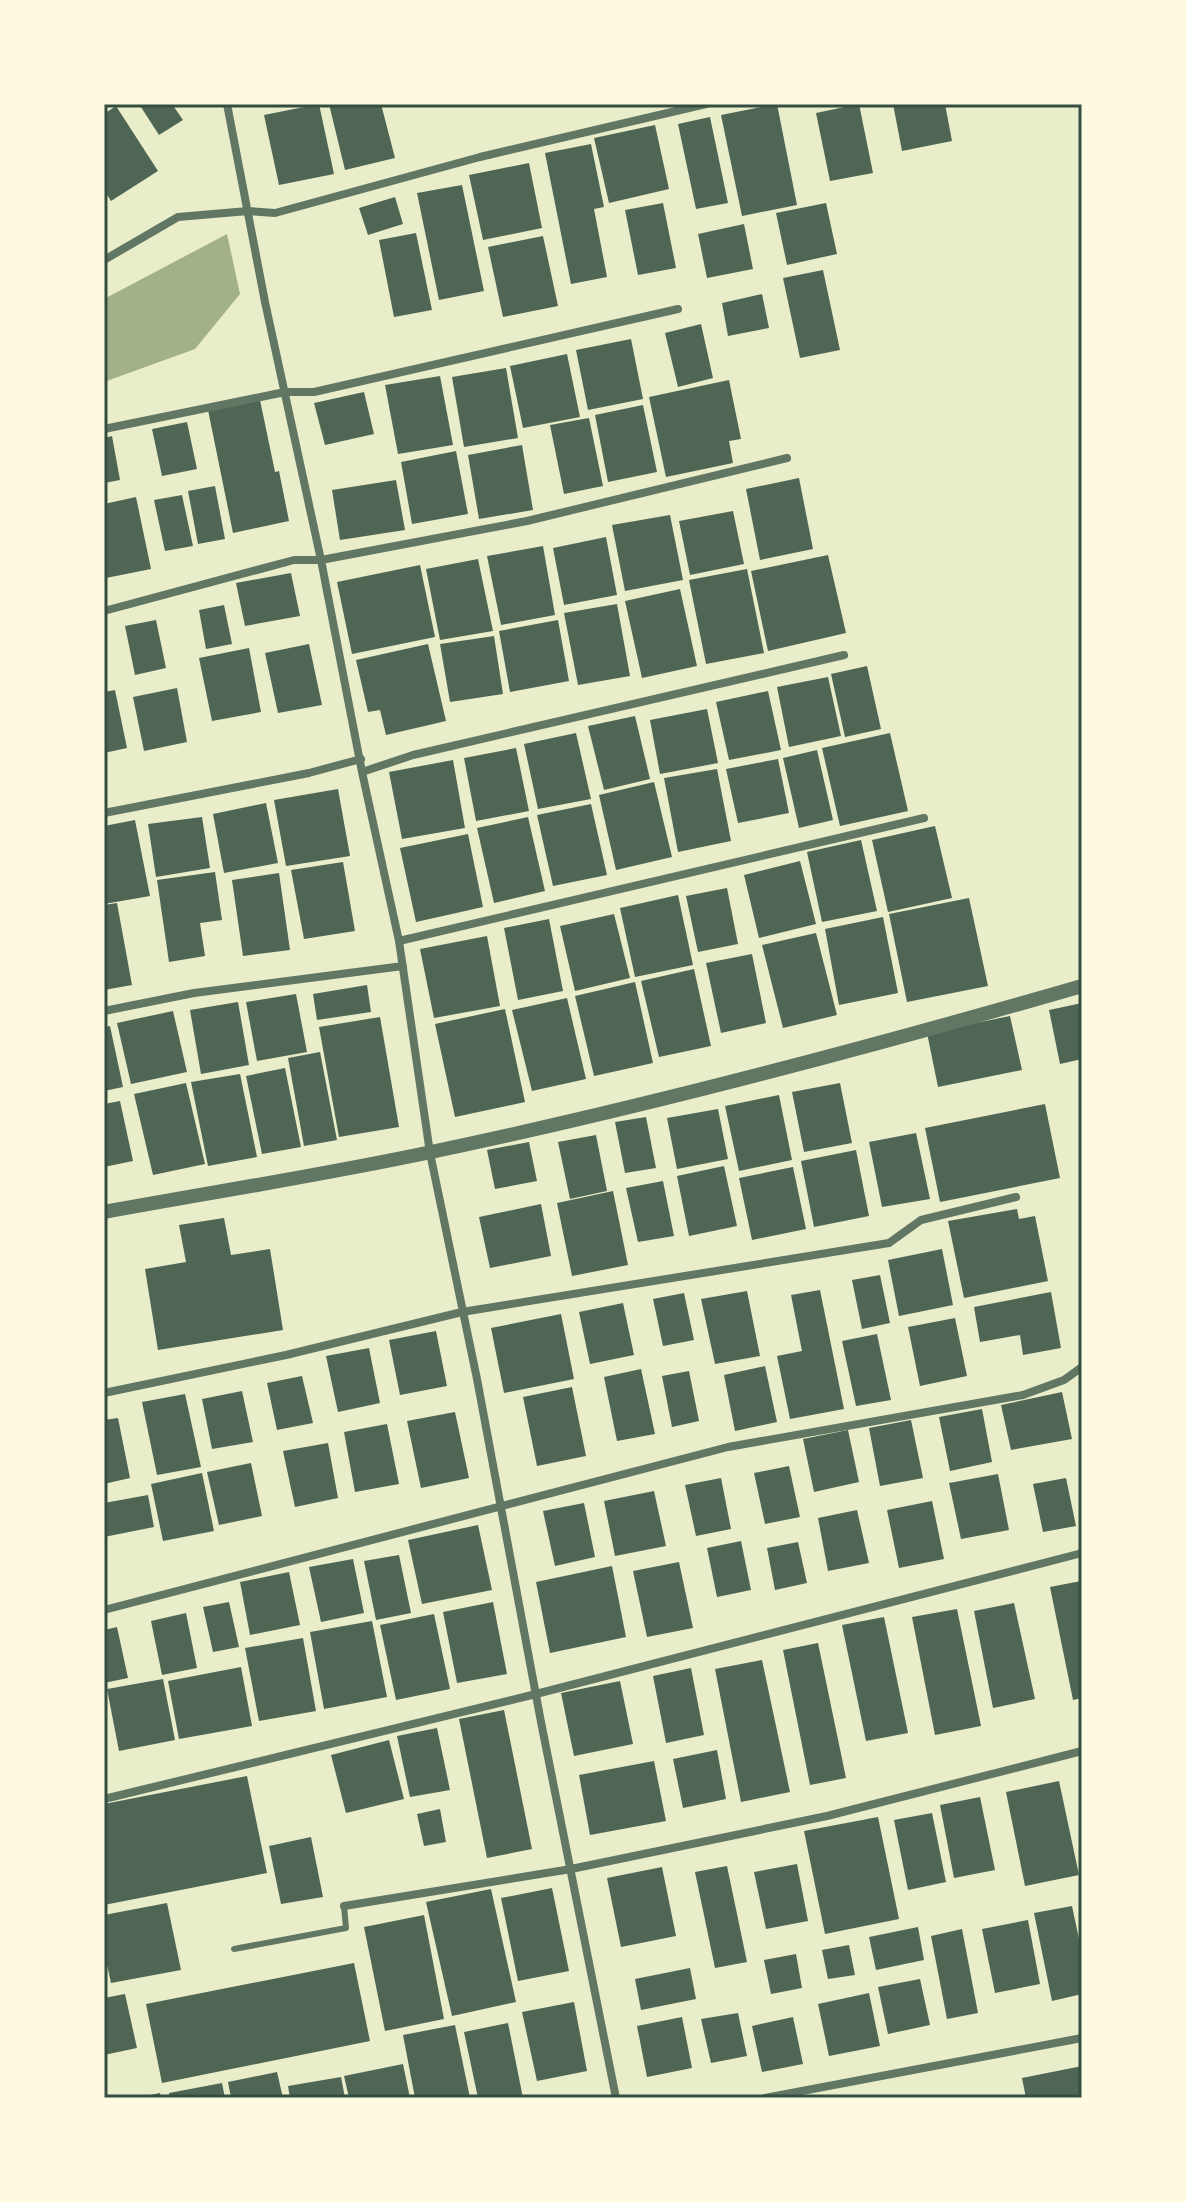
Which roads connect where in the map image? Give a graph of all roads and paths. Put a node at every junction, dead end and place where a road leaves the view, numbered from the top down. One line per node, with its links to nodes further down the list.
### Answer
1 (227, 104): 3 (street)
2 (706, 104): 3 (street)
3 (248, 211): 4 (street); 6 (street)
4 (104, 260)
5 (678, 309): 6 (street)
6 (285, 392): 7 (street); 9 (street)
7 (104, 429)
8 (787, 458): 9 (street)
9 (321, 560): 10 (street); 12 (street)
10 (104, 611)
11 (844, 655): 13 (street)
12 (361, 759): 13 (street); 14 (street)
13 (362, 772): 16 (street)
14 (104, 813)
15 (924, 818): 16 (street)
16 (399, 941): 17 (street)
17 (403, 966): 19 (street); 20 (street)
18 (1082, 986): 20 (street)
19 (104, 1011)
20 (430, 1153): 22 (street); 23 (street)
21 (1016, 1197): 23 (street)
22 (104, 1212)
23 (462, 1312): 25 (street); 26 (street)
24 (1082, 1367): 26 (street)
25 (104, 1393)
26 (500, 1505): 28 (street); 29 (street)
27 (1082, 1553): 29 (street)
28 (104, 1610)
29 (536, 1694): 31 (street); 32 (street)
30 (1082, 1751): 32 (street)
31 (104, 1799)
32 (571, 1869): 33 (street); 36 (street)
33 (344, 1906): 34 (lane)
34 (234, 1949)
35 (1082, 2038): 37 (street)
36 (616, 2098)
37 (765, 2098)

